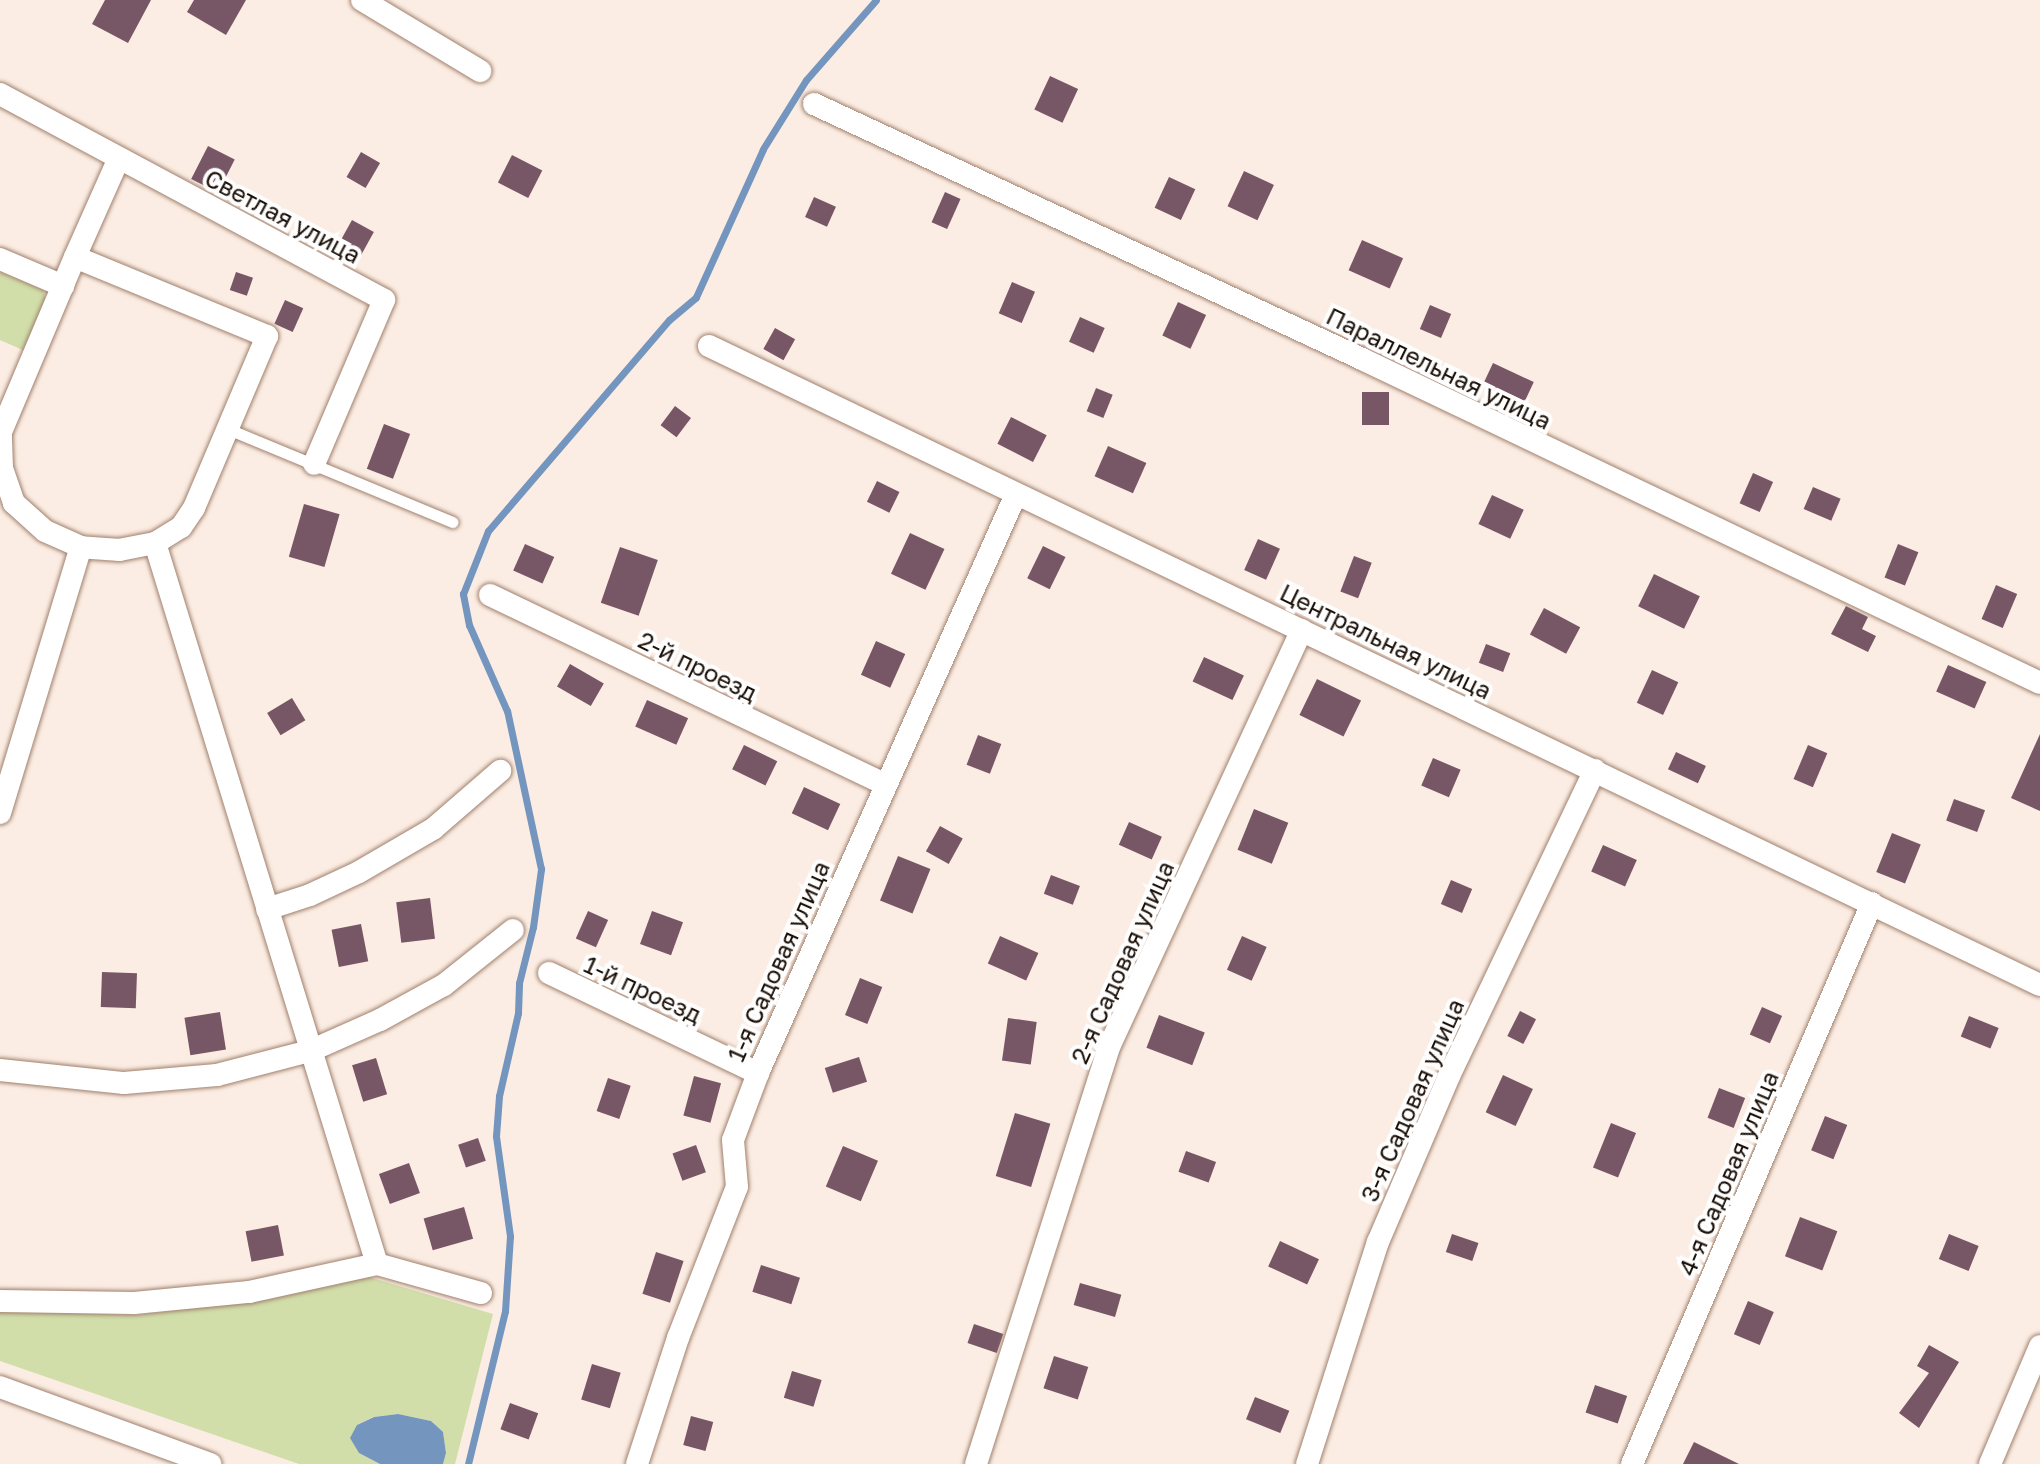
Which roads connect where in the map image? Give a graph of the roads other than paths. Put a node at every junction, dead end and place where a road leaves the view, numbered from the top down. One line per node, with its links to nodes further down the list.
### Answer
1 (362, 0): 2 (street)
2 (480, 71)
3 (0, 94): 5 (street, Светлая улица)
4 (814, 104): 20 (street, Параллельная улица)
5 (119, 158): 6 (street); 12 (street, Светлая улица)
6 (75, 257): 8 (street); 10 (street)
7 (0, 259): 8 (street)
8 (63, 286): 11 (street)
9 (709, 346): 13 (street, Центральная улица)
10 (228, 429): 12 (lane); 16 (street)
11 (1, 432): 14 (street)
12 (314, 464): 15 (lane)
13 (1016, 494): 19 (street, Центральная улица); 23 (street, 1-я Садовая улица)
14 (7, 509): 17 (street)
15 (453, 522)
16 (155, 543): 17 (street); 26 (street)
17 (81, 547): 24 (street)
18 (490, 595): 23 (street, 2-й проезд)
19 (1302, 630): 21 (street, Центральная улица); 40 (street, 2-я Садовая улица)
20 (2040, 683)
21 (1595, 770): 25 (street, Центральная улица); 41 (street, 3-я Садовая улица)
22 (500, 771): 26 (street)
23 (884, 784): 32 (street, 1-я Садовая улица)
24 (0, 813)
25 (1872, 903): 29 (street, Центральная улица); 42 (street, 4-я Садовая улица)
26 (267, 909): 30 (street)
27 (513, 930): 30 (street)
28 (549, 973): 32 (street, 1-й проезд)
29 (2040, 985)
30 (310, 1051): 31 (street); 33 (street)
31 (0, 1070)
32 (758, 1073): 39 (street, 1-я Садовая улица)
33 (377, 1264): 34 (street); 35 (street)
34 (481, 1293)
35 (0, 1301)
36 (2040, 1346): 43 (street)
37 (0, 1387): 38 (street)
38 (210, 1464)
39 (637, 1464)
40 (976, 1464)
41 (1307, 1464)
42 (1632, 1464)
43 (1990, 1464)

